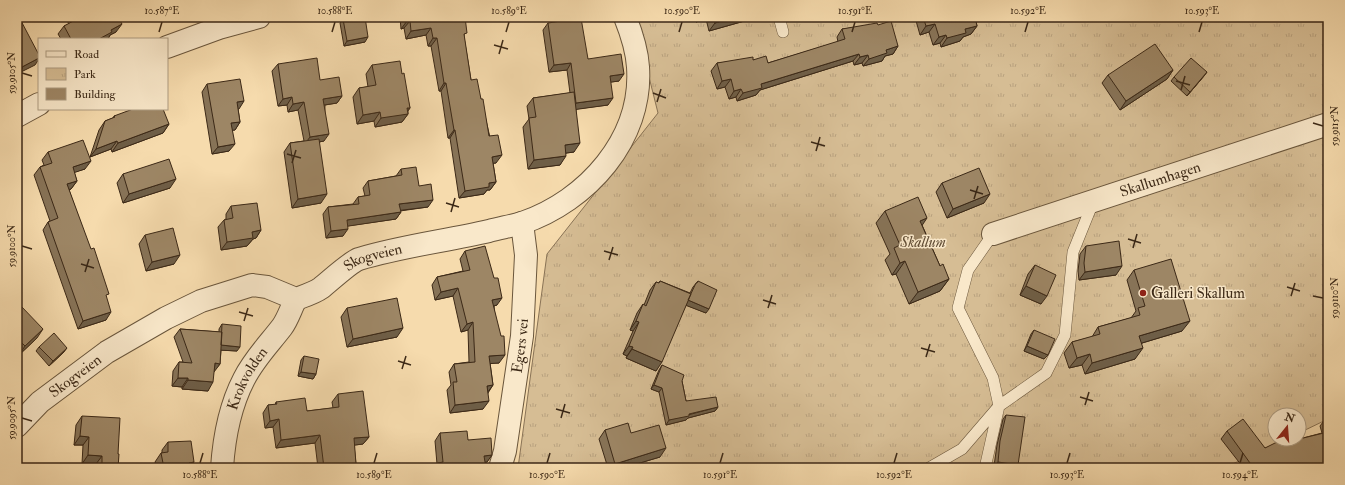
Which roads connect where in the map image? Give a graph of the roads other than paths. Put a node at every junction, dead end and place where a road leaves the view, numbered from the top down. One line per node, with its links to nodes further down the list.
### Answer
1 (259, 17): 5 (street)
2 (625, 17): 10 (street, Skogveien)
3 (779, 17): 4 (lane)
4 (783, 32)
5 (168, 47)
6 (38, 105): 7 (street)
7 (17, 116)
8 (1328, 124): 9 (street, Skallumhagen)
9 (1095, 200): 11 (street, Skallumhagen); 13 (lane)
10 (522, 223): 12 (street, Skogveien); 16 (street, Egers vei)
11 (992, 234): 13 (lane)
12 (296, 299): 14 (street, Skogveien); 15 (street, Krokvolden)
13 (999, 406): 17 (lane); 18 (lane)
14 (17, 426)
15 (222, 468)
16 (500, 468)
17 (929, 468)
18 (985, 468)

